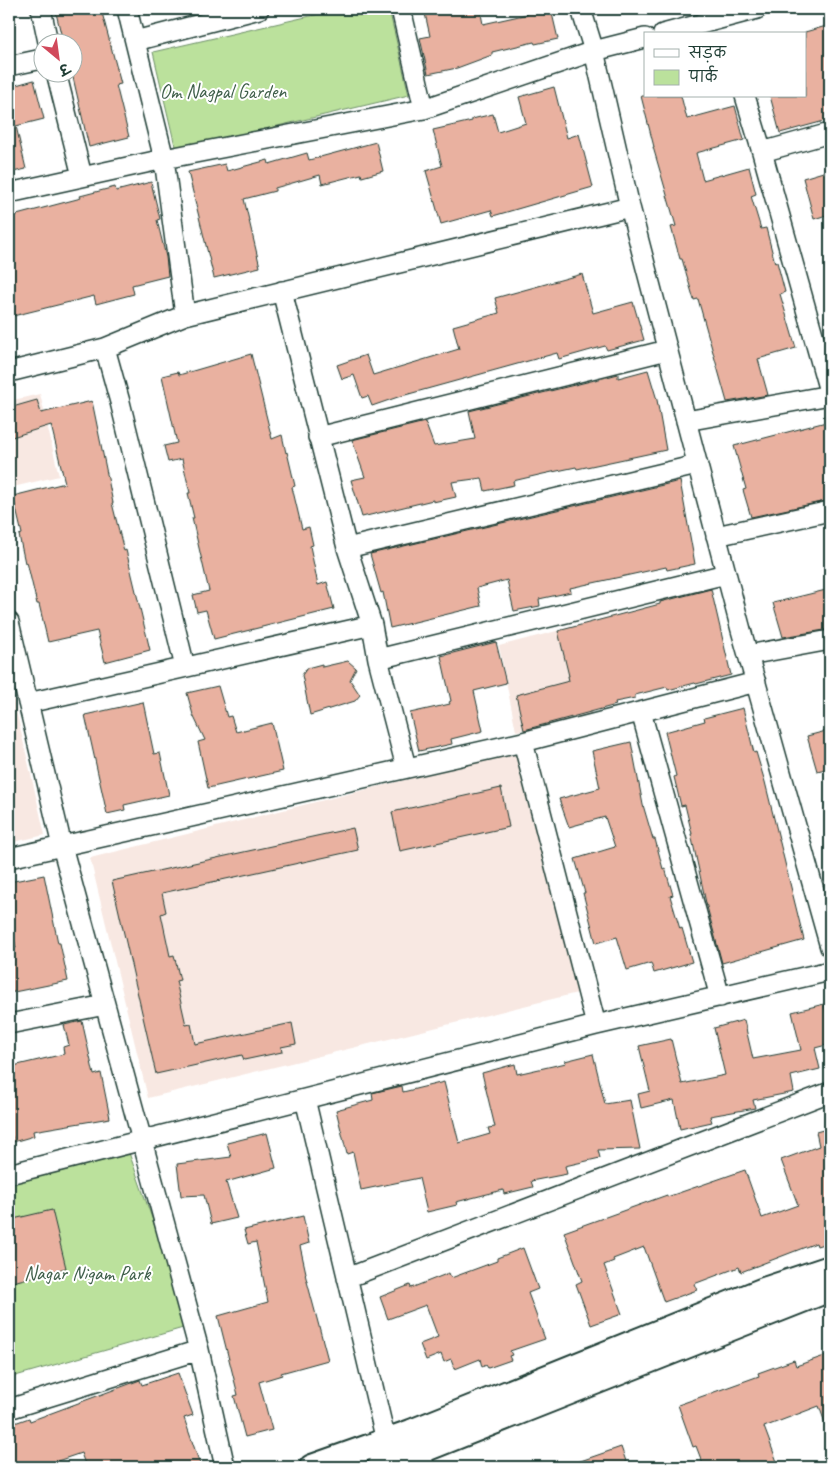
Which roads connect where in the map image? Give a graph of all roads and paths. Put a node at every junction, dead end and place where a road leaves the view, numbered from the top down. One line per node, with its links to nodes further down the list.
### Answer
1 (41, 9): 8 (street)
2 (127, 9): 11 (street)
3 (259, 9): 11 (street)
4 (401, 9): 17 (street)
5 (581, 9): 12 (street)
6 (757, 9): 7 (street)
7 (721, 21): 9 (street)
8 (46, 32)
9 (672, 32)
10 (644, 38): 12 (street)
11 (134, 40): 20 (street)
12 (594, 51): 17 (street); 23 (street)
13 (32, 61): 14 (street)
14 (9, 66)
15 (58, 82): 21 (street)
16 (746, 98): 19 (street)
17 (424, 109): 20 (street)
18 (830, 133): 19 (street)
19 (762, 152): 29 (street)
20 (164, 158): 21 (street); 25 (street)
21 (82, 176): 22 (street)
22 (9, 193)
23 (630, 207): 24 (street); 27 (street)
24 (282, 291): 25 (street); 31 (street)
25 (185, 315): 26 (street)
26 (105, 348): 28 (street); 42 (street)
27 (667, 350): 30 (street); 31 (street)
28 (9, 372)
29 (830, 395): 30 (street)
30 (686, 421): 32 (street)
31 (318, 437): 35 (street)
32 (697, 465): 34 (street); 35 (street)
33 (830, 511): 34 (street)
34 (716, 536): 36 (street)
35 (347, 548): 38 (street)
36 (726, 574): 40 (street); 41 (street)
37 (9, 622): 43 (street)
38 (372, 625): 41 (street); 42 (street)
39 (830, 640): 40 (street)
40 (748, 655): 44 (street)
41 (378, 658): 48 (street)
42 (185, 667): 45 (street)
43 (15, 682): 45 (street)
44 (756, 682): 46 (street); 51 (street)
45 (28, 703): 49 (street)
46 (640, 712): 47 (street); 53 (street)
47 (523, 742): 48 (street); 56 (street)
48 (406, 767): 49 (street)
49 (62, 846): 50 (street); 54 (street)
50 (9, 858)
51 (828, 934)
52 (830, 971): 53 (street)
53 (720, 997): 56 (street)
54 (105, 1005): 55 (street); 59 (street)
55 (9, 1024)
56 (596, 1025): 58 (street)
57 (830, 1092): 62 (street)
58 (305, 1099): 59 (street); 62 (street)
59 (142, 1139): 60 (street); 64 (street)
60 (9, 1174)
61 (830, 1268): 67 (main road)
62 (347, 1278): 66 (street)
63 (830, 1289): 67 (main road)
64 (199, 1350): 65 (street); 68 (street)
65 (9, 1409)
66 (386, 1440): 67 (main road); 69 (main road)
67 (419, 1451): 70 (main road)
68 (225, 1467)
69 (312, 1467)
70 (380, 1467)

